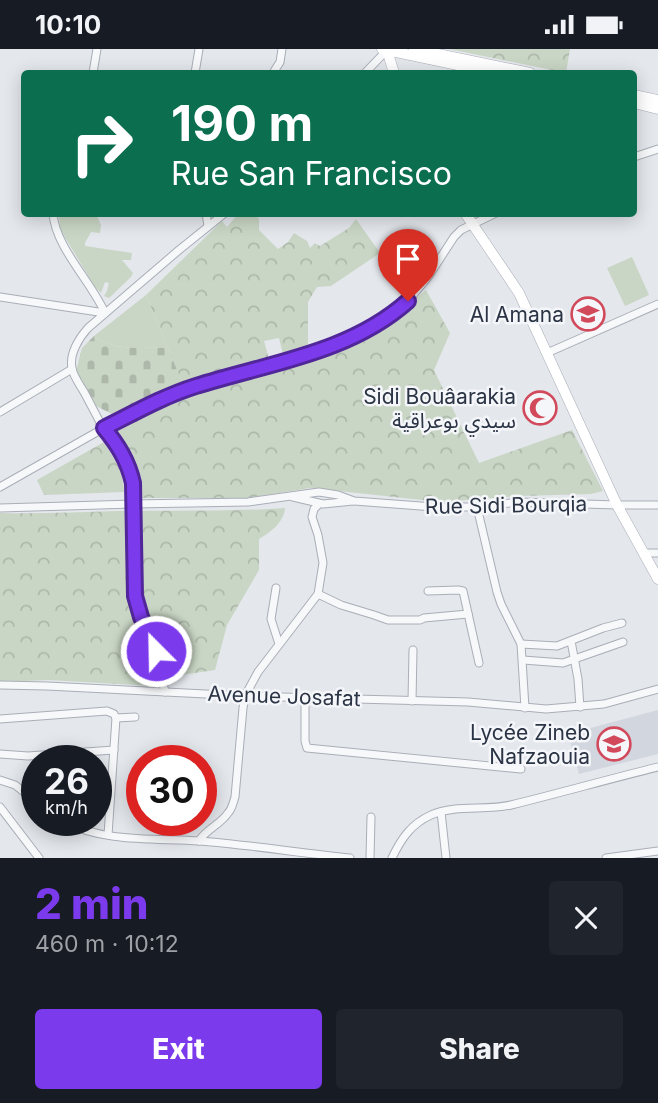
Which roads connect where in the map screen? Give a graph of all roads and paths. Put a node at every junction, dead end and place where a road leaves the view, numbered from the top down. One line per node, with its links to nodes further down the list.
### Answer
1 (97, 49): 6 (street)
2 (199, 49): 7 (street)
3 (282, 49): 8 (street)
4 (386, 49): 9 (street); 10 (street); 11 (street)
5 (414, 49): 12 (street)
6 (94, 70)
7 (196, 70)
8 (275, 70)
9 (368, 70)
10 (393, 70)
11 (482, 70)
12 (516, 70)
13 (637, 96): 14 (street)
14 (658, 100)
15 (637, 104): 16 (street)
16 (658, 109)
17 (658, 149): 18 (street)
18 (637, 156)
19 (54, 217): 28 (street)
20 (207, 217): 25 (street)
21 (220, 217): 25 (street)
22 (467, 217): 24 (street)
23 (486, 217): 24 (street)
24 (471, 224): 29 (street); 32 (street)
25 (208, 226): 28 (street)
26 (0, 297): 28 (street)
27 (658, 304): 29 (street)
28 (105, 313): 30 (street)
29 (547, 353): 38 (street)
30 (72, 369): 31 (street); 32 (street)
31 (0, 412)
32 (104, 428): 33 (street); 36 (street)
33 (0, 487)
34 (291, 497): 35 (street, Rue Sidi Bourqia); 36 (street, Rue Sidi Bourqia); 37 (street, Rue Sidi Bourqia)
35 (354, 501): 37 (street, Rue Sidi Bourqia); 40 (street, Rue Sidi Bourqia)
36 (133, 503): 41 (street, Rue Sidi Bourqia); 60 (street)
37 (319, 504): 47 (street)
38 (617, 505): 39 (street, Rue Sidi Bourqia); 40 (street, Rue Sidi Bourqia); 42 (street)
39 (658, 505)
40 (477, 507): 53 (street)
41 (0, 508)
42 (643, 553): 43 (street); 44 (street)
43 (658, 553)
44 (658, 579)
45 (276, 588): 52 (street)
46 (428, 591): 48 (street)
47 (318, 594): 48 (street); 52 (street)
48 (468, 614): 57 (street)
49 (622, 623): 50 (street)
50 (571, 641): 53 (street); 55 (street)
51 (623, 642): 55 (street)
52 (279, 644): 61 (street)
53 (521, 644): 56 (street)
54 (413, 650): 63 (street)
55 (575, 659): 56 (street); 64 (street)
56 (523, 660): 65 (street)
57 (479, 663)
58 (0, 685): 60 (street, Avenue Josafat)
59 (658, 689): 64 (street, Avenue Josafat)
60 (164, 692): 61 (street, Avenue Josafat)
61 (245, 697): 62 (street, Avenue Josafat); 80 (street)
62 (305, 697): 63 (street, Avenue Josafat); 72 (street)
63 (412, 701): 65 (street, Avenue Josafat)
64 (580, 707): 65 (street, Avenue Josafat)
65 (525, 708)
66 (135, 717): 68 (street)
67 (0, 719): 68 (street)
68 (116, 719): 69 (street)
69 (114, 750): 70 (street); 73 (street)
70 (0, 754)
71 (658, 767): 77 (street)
72 (521, 769)
73 (112, 778)
74 (0, 780): 75 (street)
75 (21, 790)
76 (0, 807): 82 (street)
77 (441, 812): 85 (street); 86 (street)
78 (371, 817): 84 (street)
79 (112, 836): 80 (street)
80 (199, 841): 83 (street)
81 (658, 851): 87 (street)
82 (39, 858)
83 (350, 858)
84 (370, 858)
85 (391, 858)
86 (446, 858)
87 (606, 858)

